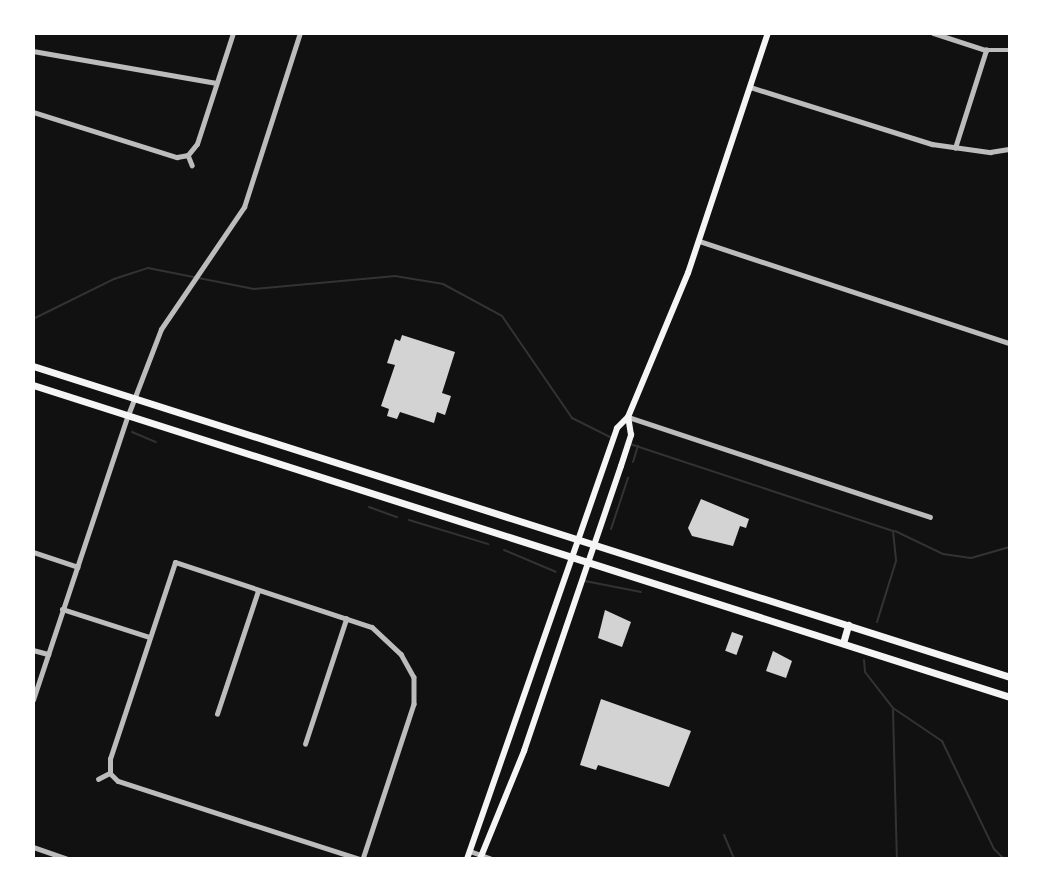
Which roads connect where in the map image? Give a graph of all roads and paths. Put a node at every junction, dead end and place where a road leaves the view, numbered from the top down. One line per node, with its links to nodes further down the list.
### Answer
1 (233, 33): 8 (street)
2 (300, 33): 19 (street)
3 (768, 33): 9 (main road)
4 (933, 33): 5 (street)
5 (986, 50): 6 (street); 11 (street)
6 (1010, 50)
7 (33, 51): 8 (street)
8 (216, 83): 13 (street)
9 (750, 87): 11 (street); 15 (main road)
10 (33, 112): 13 (street)
11 (955, 148): 12 (street)
12 (1010, 149)
13 (188, 155): 14 (street)
14 (192, 165)
15 (698, 240): 16 (street); 21 (main road)
16 (1010, 343)
17 (33, 366): 19 (main road)
18 (33, 385): 20 (main road)
19 (133, 398): 20 (street); 22 (main road)
20 (128, 415): 23 (main road); 30 (street)
21 (628, 417): 24 (street); 25 (main road); 26 (main road)
22 (362, 470): 23 (main road); 25 (main road)
23 (354, 487): 28 (main road)
24 (930, 517)
25 (579, 538): 26 (main road); 28 (main road)
26 (594, 543): 29 (main road); 34 (main road)
27 (33, 552): 30 (street)
28 (573, 554): 29 (main road); 47 (main road)
29 (589, 560): 36 (main road); 48 (main road)
30 (78, 567): 32 (street)
31 (258, 591): 33 (street); 35 (street); 42 (street)
32 (62, 609): 35 (street); 38 (street)
33 (346, 620): 43 (street); 50 (street)
34 (848, 625): 36 (main road); 39 (main road)
35 (149, 637): 44 (street)
36 (843, 643): 40 (main road)
37 (33, 650): 38 (street)
38 (48, 654): 41 (street)
39 (1010, 677)
40 (1010, 697)
41 (33, 700)
42 (217, 714)
43 (305, 744)
44 (110, 773): 45 (street); 50 (street)
45 (98, 779)
46 (33, 847): 49 (street)
47 (470, 851): 48 (street); 51 (main road)
48 (481, 857): 52 (street)
49 (67, 859)
50 (361, 859)
51 (467, 859)
52 (492, 859)

